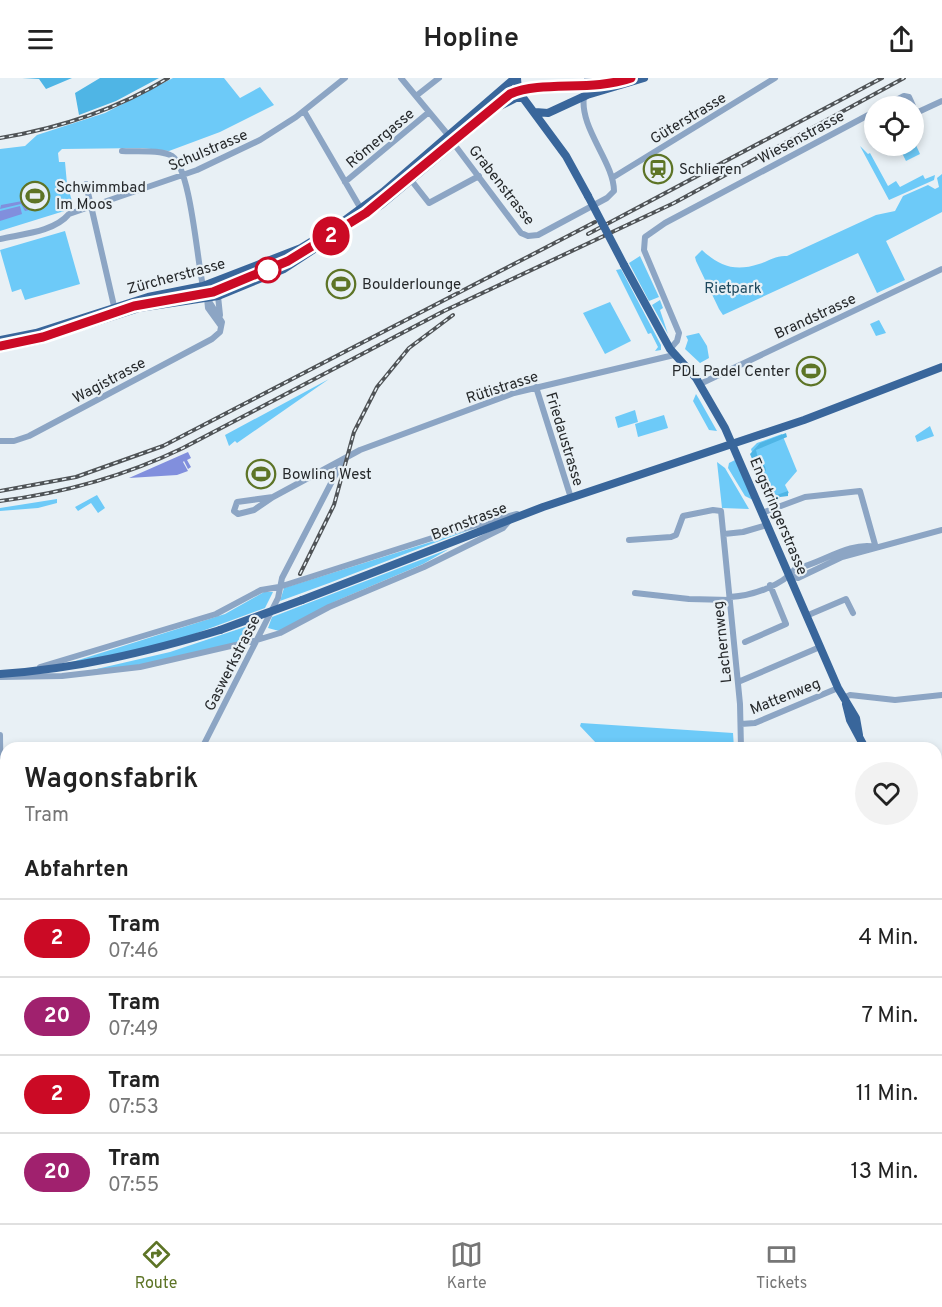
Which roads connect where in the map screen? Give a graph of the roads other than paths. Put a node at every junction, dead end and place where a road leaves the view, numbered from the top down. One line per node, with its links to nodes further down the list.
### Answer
1 (345, 78): 14 (street, Schulstrasse)
2 (401, 78): 10 (street)
3 (439, 78): 10 (street)
4 (516, 78): 11 (main road, Zürcherstrasse); 19 (main road, Zürcherstrasse)
5 (590, 78): 6 (main road); 9 (main road)
6 (606, 78)
7 (644, 78): 9 (main road)
8 (775, 78): 25 (street, Güterstrasse)
9 (586, 95): 17 (main road); 25 (street)
10 (416, 96): 15 (street)
11 (524, 98): 16 (main road, Zürcherstrasse); 21 (main road, Zürcherstrasse)
12 (942, 101): 13 (street)
13 (924, 106)
14 (304, 111): 23 (street, Schulstrasse); 27 (street)
15 (429, 112): 19 (street); 27 (street, Römergasse)
16 (535, 112): 17 (main road); 20 (main road, Engstringerstrasse)
17 (548, 113): 20 (main road, Engstringerstrasse)
18 (864, 117): 40 (street, Wiesenstrasse)
19 (449, 136): 30 (main road, Zürcherstrasse)
20 (556, 141): 40 (main road, Engstringerstrasse, bridge)
21 (454, 144): 24 (street, Grabenstrasse); 26 (main road, Zürcherstrasse)
22 (122, 151): 23 (street)
23 (185, 173): 29 (street, Schulstrasse); 33 (street)
24 (479, 176): 25 (street, Grabenstrasse); 26 (street)
25 (612, 178)
26 (411, 180): 34 (main road, Zürcherstrasse)
27 (345, 182): 30 (street)
28 (86, 184): 29 (street)
29 (93, 208): 31 (street, Schulstrasse); 36 (street)
30 (361, 209): 33 (main road, Zürcherstrasse)
31 (0, 239)
32 (942, 269): 42 (street, Brandstrasse)
33 (203, 286): 35 (main road); 36 (main road, Zürcherstrasse)
34 (218, 296): 35 (main road, Zürcherstrasse); 37 (street)
35 (207, 298): 37 (street); 39 (main road, Zürcherstrasse)
36 (114, 306): 38 (main road, Zürcherstrasse)
37 (221, 324): 44 (street, Wagistrasse)
38 (0, 340)
39 (0, 348)
40 (672, 352): 42 (main road, Engstringerstrasse); 43 (street, Rütistrasse)
41 (942, 367): 45 (main road, Bernstrasse)
42 (699, 384): 45 (main road, Engstringerstrasse)
43 (536, 387): 46 (street, Rütistrasse); 48 (street, Friedaustrasse)
44 (0, 441)
45 (732, 443): 48 (main road, Bernstrasse); 50 (main road, Engstringerstrasse)
46 (343, 459): 47 (street, Rütistrasse); 59 (street)
47 (273, 497): 47 (street, Rütistrasse)
48 (571, 498): 49 (main road, Bernstrasse)
49 (538, 509): 51 (main road, Bernstrasse); 59 (street)
50 (762, 513): 52 (main road, Engstringerstrasse); 56 (street)
51 (511, 519): 64 (street); 69 (main road, Bernstrasse, bridge)
52 (767, 525): 54 (street); 57 (main road, Engstringerstrasse)
53 (942, 530): 56 (street)
54 (724, 534): 55 (street, Lachernweg); 61 (street, Lachernweg)
55 (629, 540)
56 (876, 548): 57 (street)
57 (790, 576): 58 (street); 63 (main road, Engstringerstrasse)
58 (770, 585): 61 (street); 65 (street)
59 (279, 587): 64 (street, Gaswerkstrasse); 69 (street)
60 (635, 593): 61 (street)
61 (730, 598): 70 (street, Lachernweg)
62 (852, 613): 63 (street)
63 (806, 616): 67 (main road, Engstringerstrasse)
64 (257, 640): 66 (street); 68 (street, Gaswerkstrasse)
65 (744, 642)
66 (235, 645): 68 (street); 69 (street)
67 (820, 647): 70 (street); 71 (main road, Engstringerstrasse)
68 (248, 659): 75 (street, Gaswerkstrasse)
69 (0, 675)
70 (738, 682): 74 (street, Lachernweg)
71 (838, 688): 73 (main road, Engstringerstrasse); 74 (street, Mattenweg)
72 (942, 695): 73 (street)
73 (844, 701): 77 (main road, Engstringerstrasse)
74 (741, 724): 76 (street, Lachernweg)
75 (205, 742)
76 (741, 742)
77 (863, 742)

